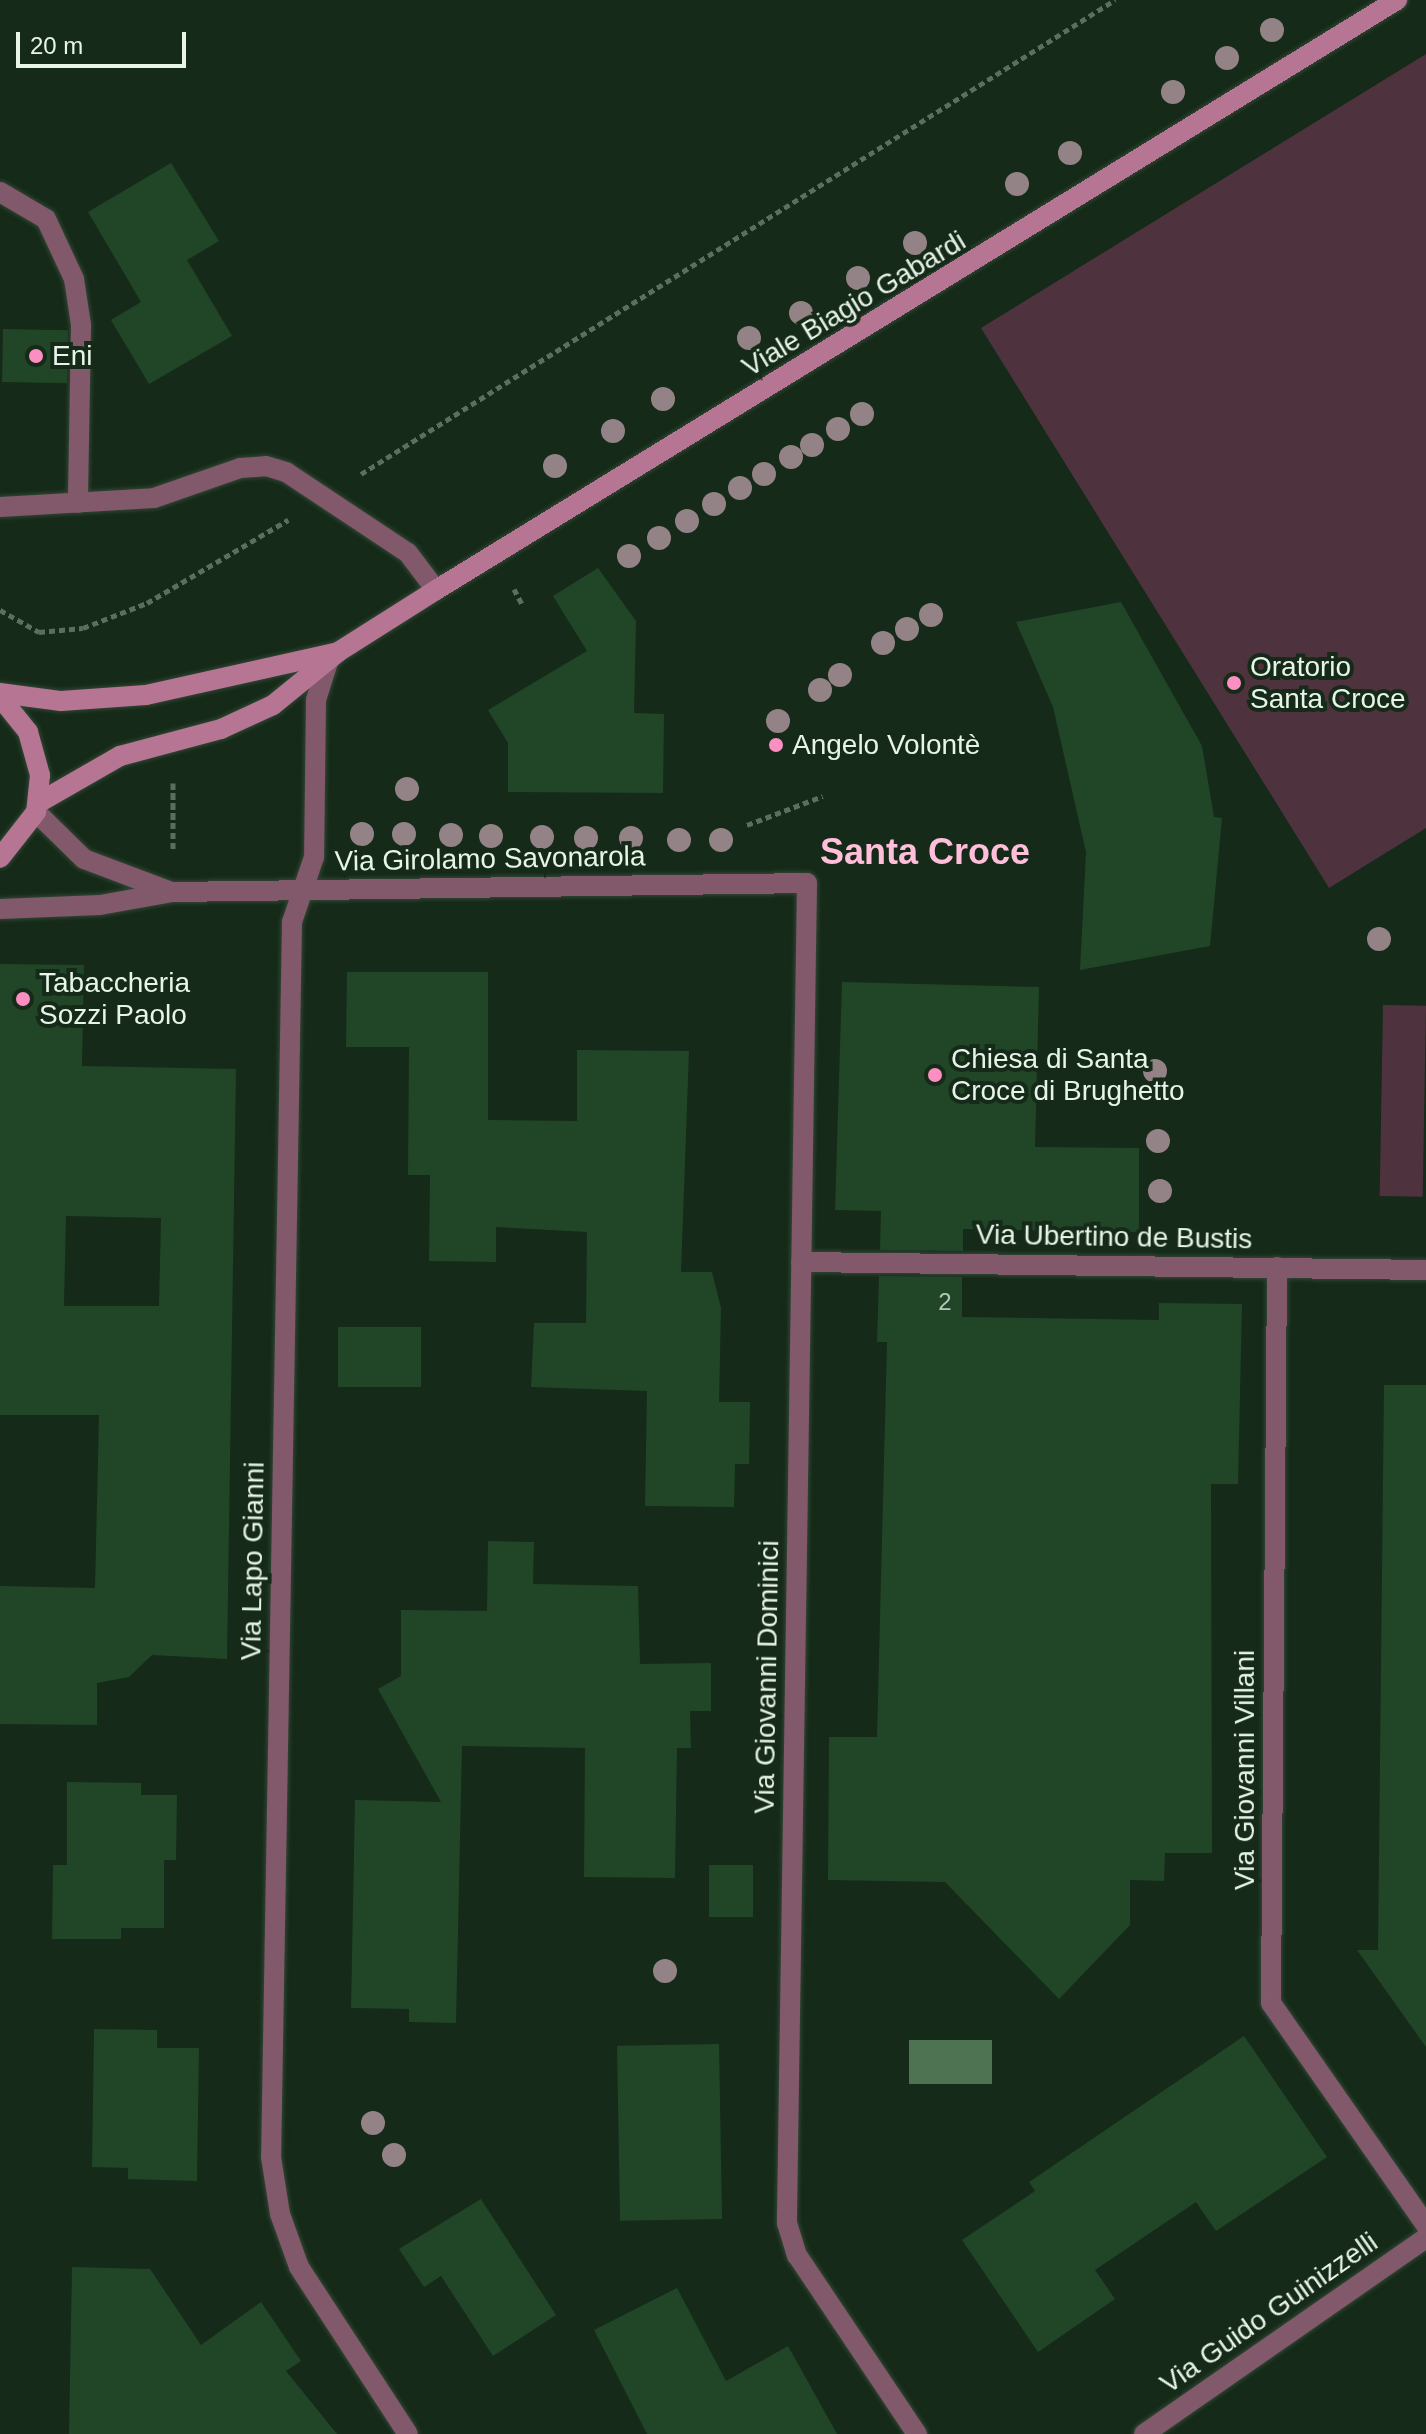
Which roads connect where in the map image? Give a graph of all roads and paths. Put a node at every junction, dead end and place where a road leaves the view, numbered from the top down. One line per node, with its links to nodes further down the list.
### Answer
1 (1115, 0): 4 (path)
2 (1397, 0): 7 (street, Viale Biagio Gabardi)
3 (0, 192): 5 (street)
4 (325, 497): 5 (street); 7 (street); 8 (path)
5 (78, 503): 6 (street)
6 (0, 507)
7 (436, 590): 9 (street, Viale Biagio Gabardi)
8 (0, 610)
9 (334, 656): 10 (street, Viale Biagio Gabardi); 13 (street, Viale Biagio Gabardi); 18 (street, Via Lapo Gianni)
10 (0, 695): 13 (street)
11 (173, 777): 15 (path)
12 (823, 796): 14 (path)
13 (37, 808): 16 (street); 19 (street, Via Girolamo Savonarola)
14 (747, 825)
15 (173, 853)
16 (0, 858)
17 (807, 883): 18 (street, Via Girolamo Savonarola); 21 (street, Via Giovanni Dominici)
18 (302, 889): 19 (street, Via Girolamo Savonarola); 26 (street, Via Lapo Gianni)
19 (173, 892): 20 (street, Via Girolamo Savonarola)
20 (0, 909)
21 (801, 1262): 22 (street, Via Ubertino de Bustis); 27 (street, Via Giovanni Dominici)
22 (1277, 1267): 23 (street, Via Ubertino de Bustis); 24 (street, Via Giovanni Villani)
23 (1426, 1270)
24 (1426, 2225)
25 (1426, 2238): 28 (street, Via Guido Guinizzelli)
26 (408, 2434)
27 (917, 2434)
28 (1144, 2434)

